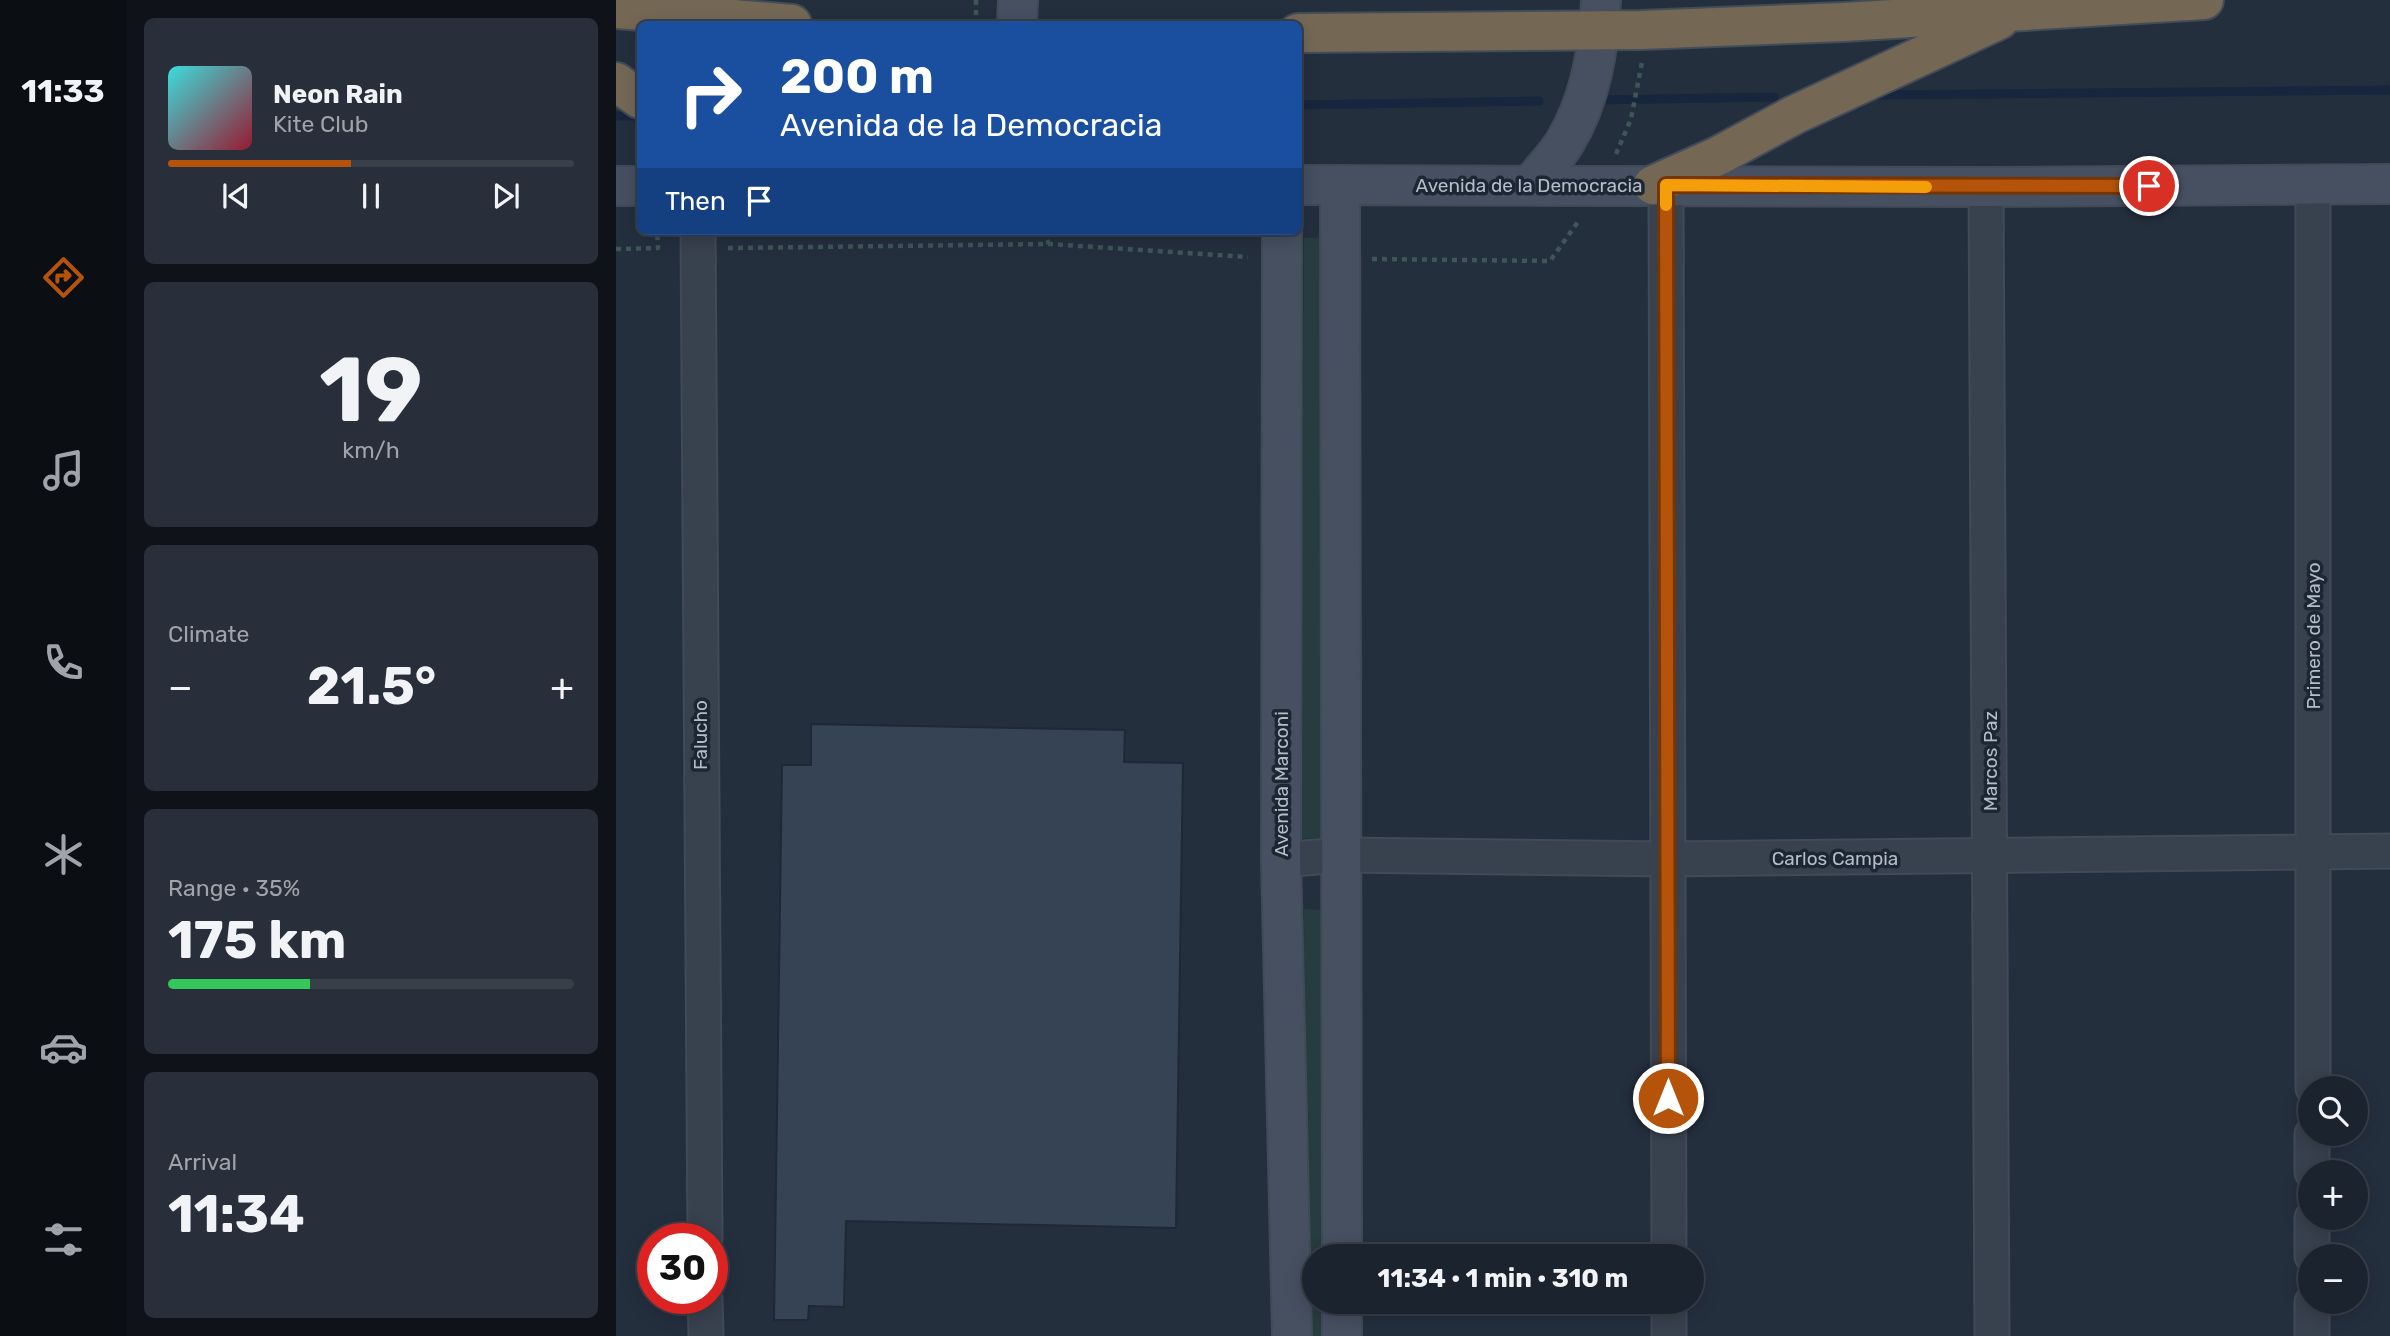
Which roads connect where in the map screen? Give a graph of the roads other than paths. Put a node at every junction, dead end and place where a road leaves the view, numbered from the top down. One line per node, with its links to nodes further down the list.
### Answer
1 (1018, 0): 7 (main road)
2 (2204, 0): 4 (highway)
3 (616, 9): 6 (highway)
4 (2019, 11): 5 (highway); 16 (highway)
5 (1600, 16): 8 (highway); 15 (main road)
6 (757, 21)
7 (1017, 21)
8 (1302, 33)
9 (616, 82): 10 (highway)
10 (637, 97)
11 (2312, 184): 12 (main road, Avenida de la Democracia); 19 (main road, Avenida de la Democracia); 22 (street, Primero de Mayo)
12 (2390, 184)
13 (1302, 185): 14 (main road, Avenida de la Democracia)
14 (1340, 185): 15 (main road, Avenida de la Democracia); 24 (main road)
15 (1531, 185): 16 (main road, Avenida de la Democracia)
16 (1660, 185): 19 (main road, Avenida de la Democracia); 26 (street)
17 (616, 186): 18 (main road)
18 (637, 186)
19 (1986, 187): 25 (street, Marcos Paz)
20 (698, 240): 29 (street, Falucho)
21 (1282, 245): 27 (main road, Avenida Marconi)
22 (2313, 850): 23 (street, Carlos Campia); 25 (street, Carlos Campia); 28 (street, Primero de Mayo)
23 (2390, 851)
24 (1341, 855): 26 (street, Carlos Campia); 27 (street, Carlos Campia); 30 (main road)
25 (1991, 857): 26 (street, Carlos Campia); 40 (street, Marcos Paz)
26 (1667, 859): 31 (street)
27 (1281, 860): 37 (main road, Avenida Marconi)
28 (2313, 1076)
29 (705, 1223)
30 (1342, 1244)
31 (1669, 1244)
32 (705, 1314): 36 (street)
33 (1342, 1314): 38 (main road)
34 (1669, 1314): 39 (street)
35 (2312, 1314): 41 (street)
36 (705, 1336)
37 (1293, 1336)
38 (1342, 1336)
39 (1669, 1336)
40 (1993, 1336)
41 (2312, 1336)

